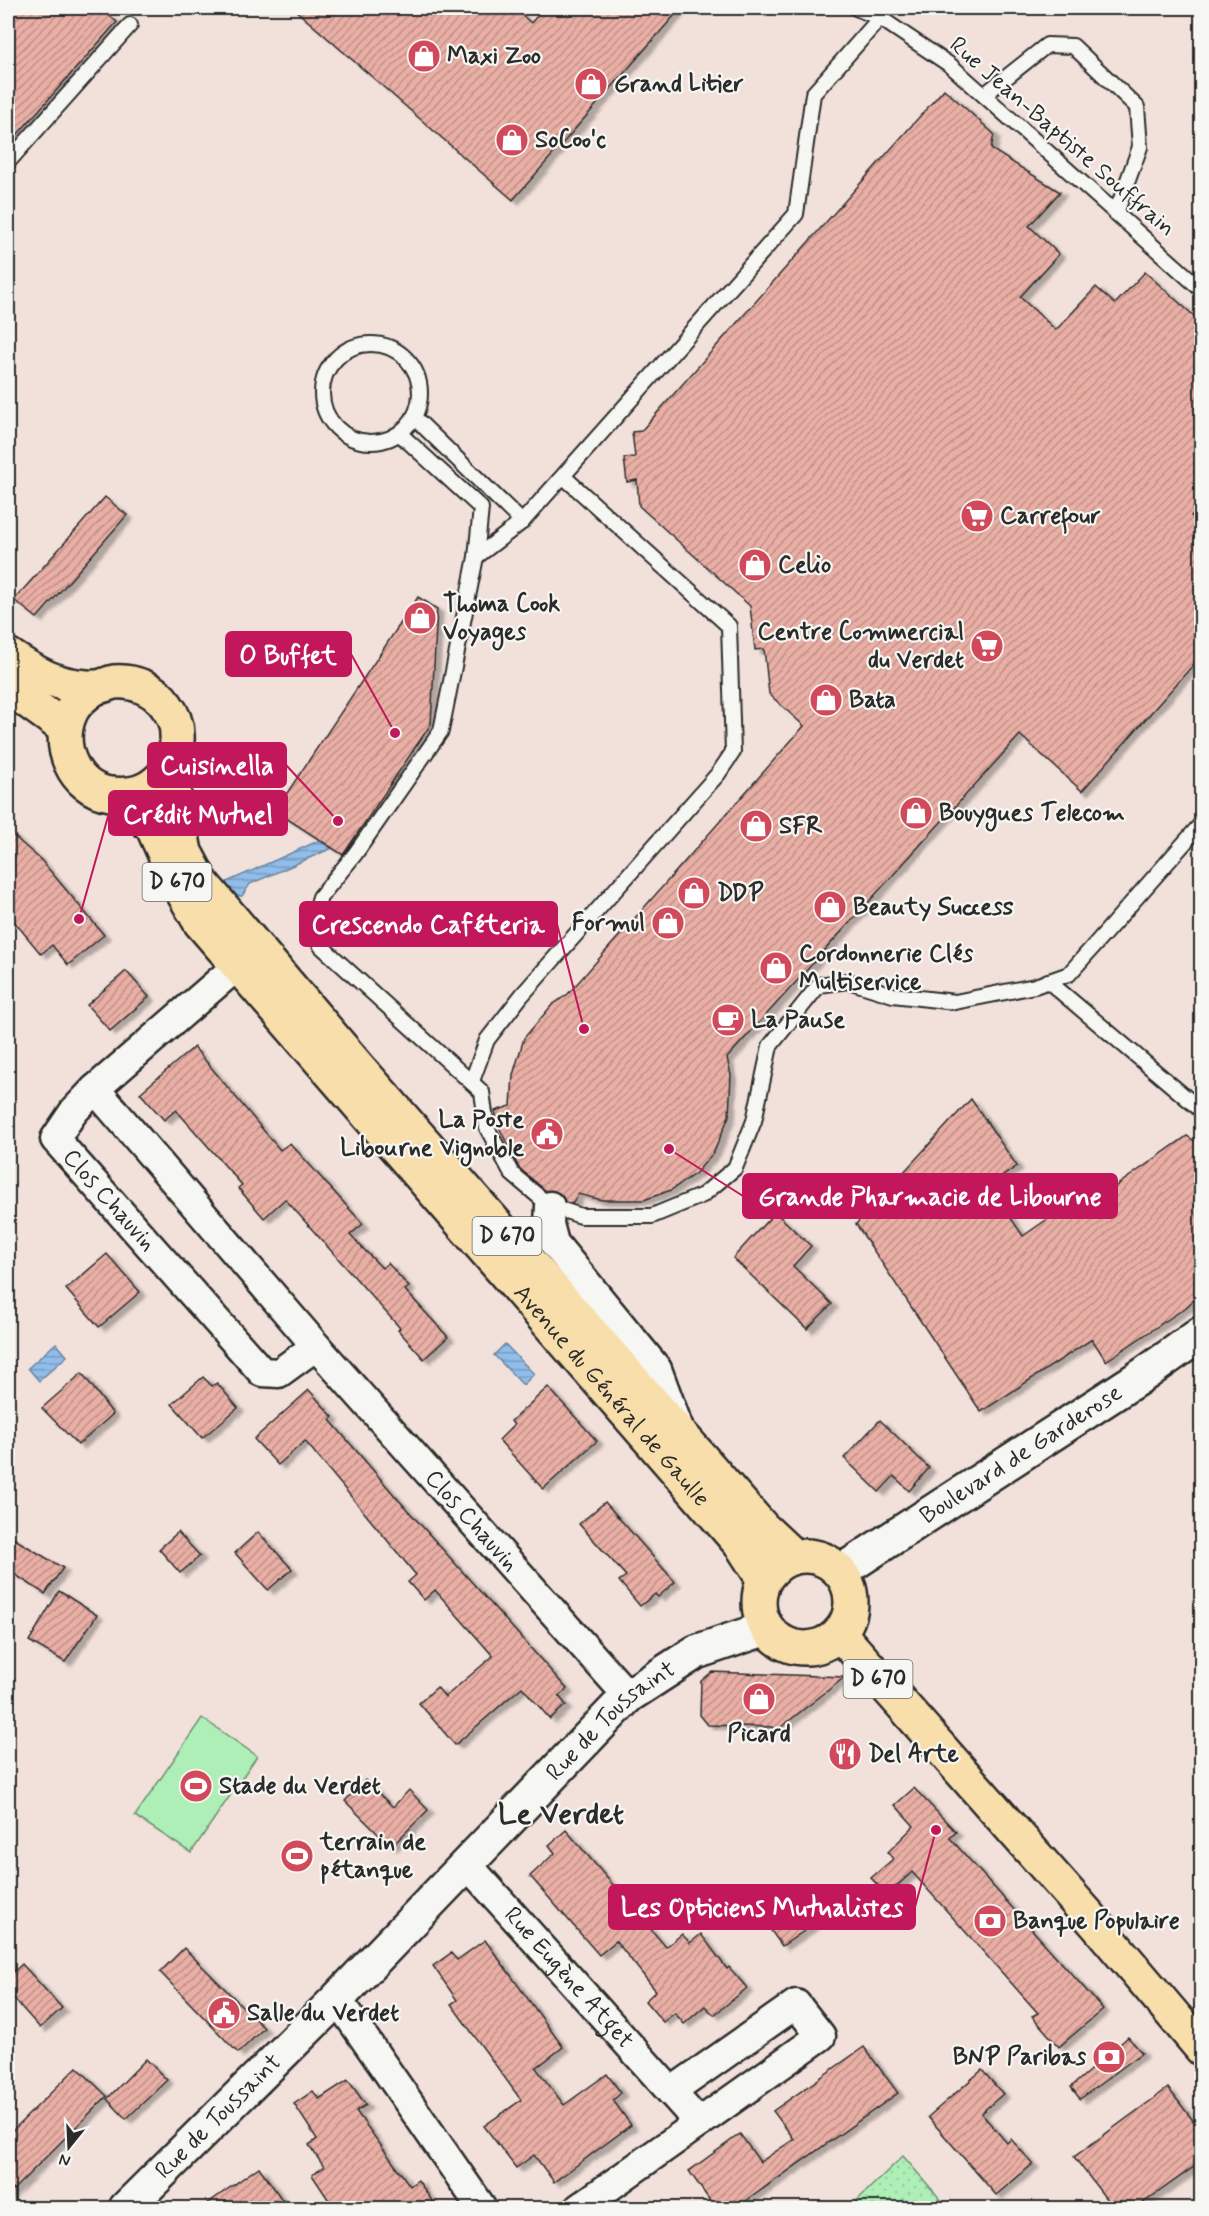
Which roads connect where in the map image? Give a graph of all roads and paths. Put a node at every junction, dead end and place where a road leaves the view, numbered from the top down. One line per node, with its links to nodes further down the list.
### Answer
1 (856, 8): 2 (lane, Rue Jean-Baptiste Souffrain)
2 (880, 18): 4 (lane, Rue Jean-Baptiste Souffrain); 11 (lane)
3 (130, 25): 5 (lane)
4 (984, 95): 6 (lane, Rue Jean-Baptiste Souffrain); 6 (lane)
5 (8, 162)
6 (1116, 213): 7 (lane, Rue Jean-Baptiste Souffrain)
7 (1202, 290)
8 (414, 417): 9 (lane); 9 (lane); 10 (lane)
9 (400, 434): 12 (lane)
10 (473, 473): 12 (lane); 13 (lane)
11 (564, 477): 13 (lane); 24 (lane)
12 (461, 487): 14 (lane)
13 (522, 522): 14 (lane)
14 (476, 557): 24 (lane)
15 (8, 655): 17 (main road)
16 (8, 687): 18 (main road)
17 (96, 687): 18 (main road); 19 (main road)
18 (65, 728): 20 (main road)
19 (165, 774): 20 (main road); 30 (main road, Avenue du Général de Gaulle / D 670)
20 (122, 795): 22 (main road, Avenue du Général de Gaulle / D 670)
21 (1202, 823): 23 (lane)
22 (237, 966): 25 (street, Clos Chauvin); 33 (main road, Avenue du Général de Gaulle / D 670)
23 (1048, 981): 26 (lane); 27 (lane)
24 (472, 1081): 27 (lane)
25 (95, 1089): 29 (street, Clos Chauvin); 29 (street, Clos Chauvin)
26 (1202, 1111)
27 (550, 1206): 30 (street)
28 (1202, 1334): 32 (street, Boulevard de Garderose)
29 (316, 1346): 36 (street, Clos Chauvin)
30 (680, 1433): 31 (main road, Avenue du Général de Gaulle / D 670)
31 (794, 1557): 32 (main road); 33 (main road)
32 (840, 1572): 35 (main road)
33 (764, 1580): 34 (main road)
34 (766, 1628): 35 (main road); 36 (street, Rue de Toussaint)
35 (839, 1633): 39 (main road, D 670)
36 (628, 1696): 37 (street, Rue de Toussaint)
37 (466, 1863): 38 (street, Rue de Toussaint); 40 (street, Rue Eugène Atget)
38 (337, 1999): 42 (street, Rue de Toussaint); 43 (street)
39 (1202, 2049)
40 (671, 2092): 41 (street, Rue Eugène Atget); 41 (street)
41 (699, 2122): 44 (street)
42 (126, 2208)
43 (482, 2208)
44 (579, 2208)

